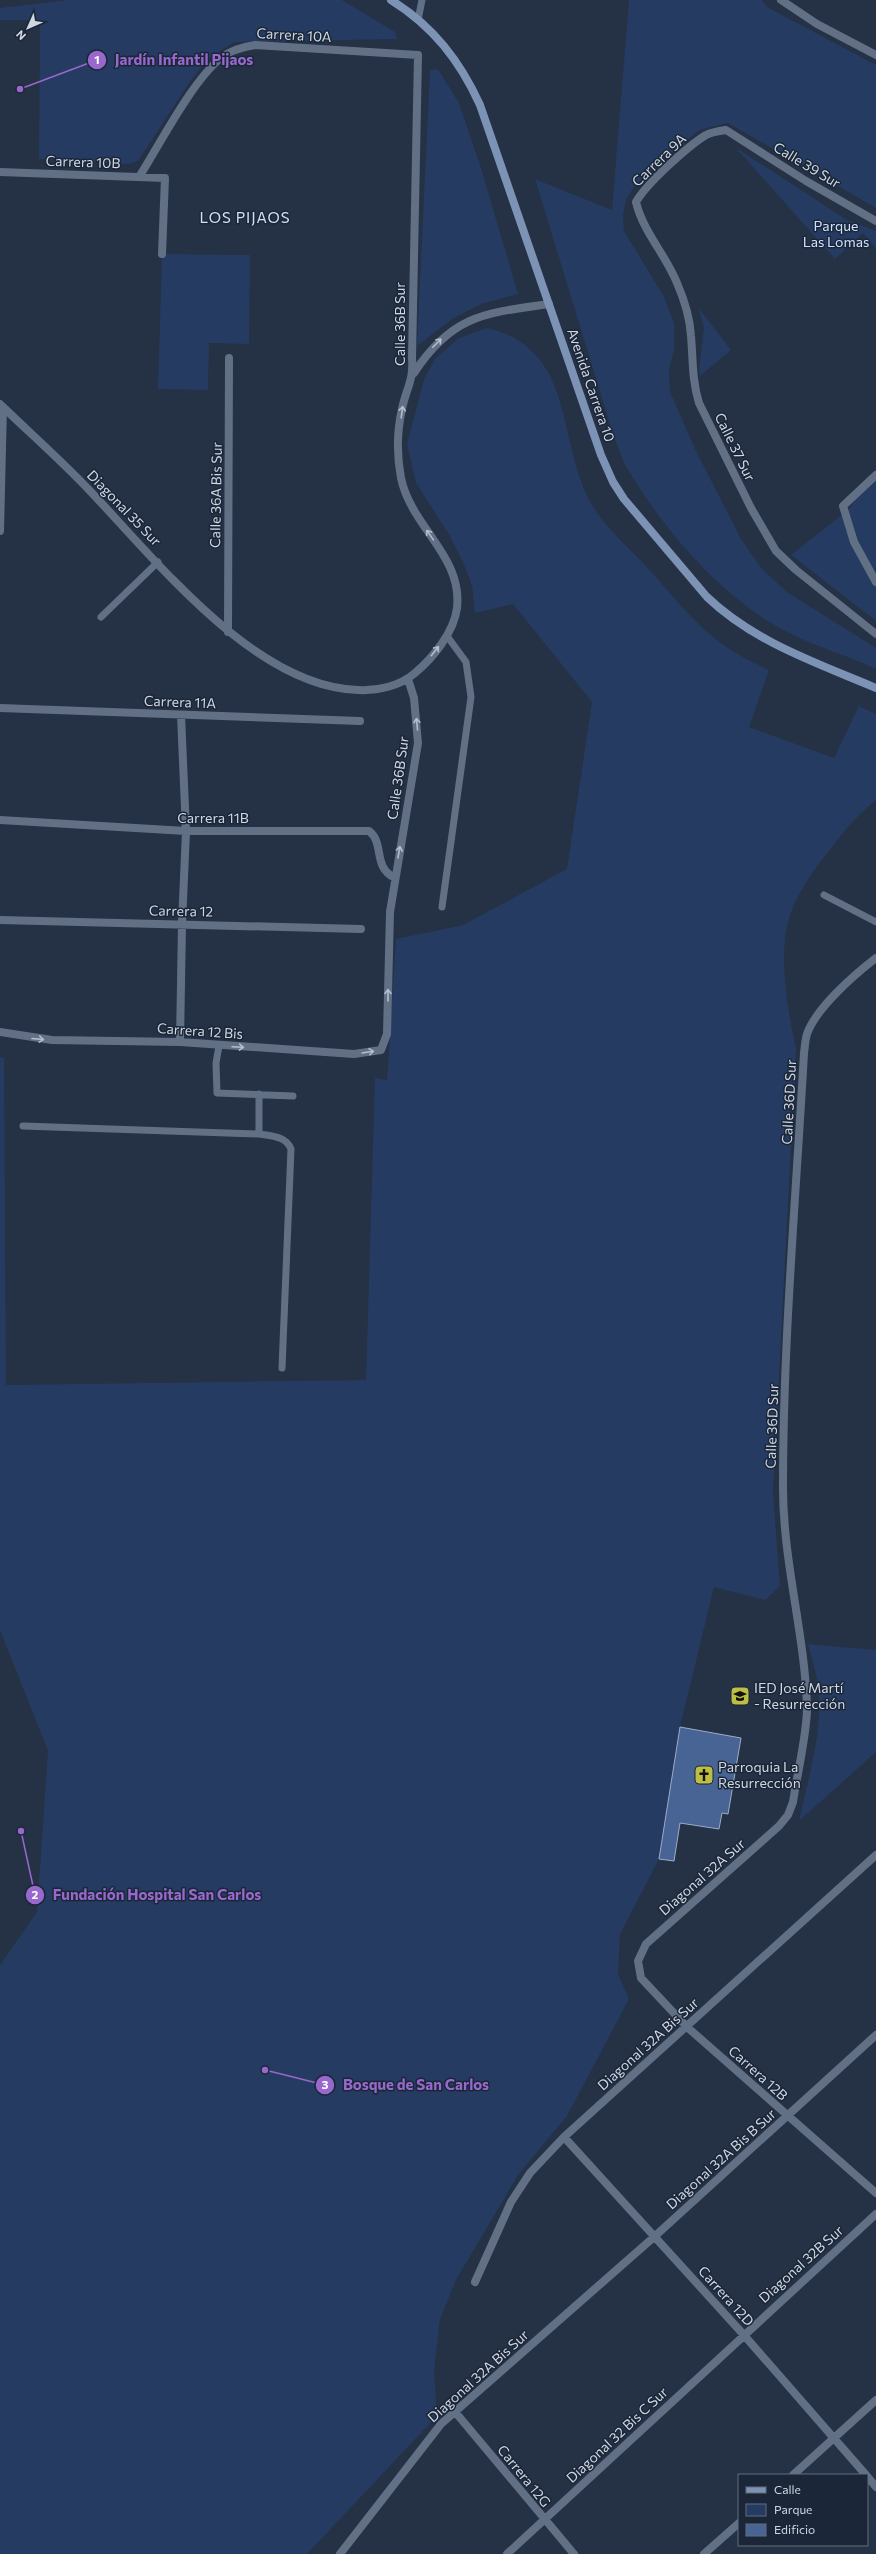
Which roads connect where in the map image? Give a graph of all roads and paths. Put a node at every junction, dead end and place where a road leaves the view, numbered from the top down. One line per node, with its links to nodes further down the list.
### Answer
1 (391, 0): 4 (main road, Avenida Carrera 10)
2 (422, 0): 4 (lane)
3 (781, 0): 6 (street)
4 (418, 20): 13 (main road, Avenida Carrera 10)
5 (418, 55): 9 (street, Carrera 10A); 15 (street, Calle 36B Sur)
6 (876, 55)
7 (726, 130): 10 (street, Calle 39 Sur); 11 (street, Carrera 9A)
8 (0, 172): 9 (street, Carrera 10B)
9 (139, 177): 12 (street, Carrera 10B)
10 (876, 221)
11 (646, 227): 23 (street, Calle 37 Sur)
12 (162, 254)
13 (549, 304): 15 (street, one-way to 13); 26 (main road, Avenida Carrera 10)
14 (229, 358): 22 (street, Calle 36A Bis Sur)
15 (414, 373): 24 (street, Calle 36B Sur, one-way to 15)
16 (1, 405): 18 (street); 19 (street, Diagonal 35 Sur)
17 (876, 475): 20 (street)
18 (0, 531)
19 (158, 562): 21 (lane); 22 (street, Diagonal 35 Sur)
20 (876, 582)
21 (102, 617)
22 (228, 632): 25 (street, Diagonal 35 Sur)
23 (876, 634)
24 (446, 636): 25 (street, Calle 36B Sur, one-way to 24); 34 (lane)
25 (408, 679): 32 (street, Calle 36B Sur, one-way to 25)
26 (876, 688)
27 (0, 708): 28 (street, Carrera 11A)
28 (181, 715): 29 (street, Carrera 11A); 31 (street)
29 (360, 721)
30 (0, 820): 31 (street, Carrera 11B)
31 (186, 832): 32 (street, Carrera 11B); 37 (street)
32 (395, 878): 41 (street, Calle 36B Sur, one-way to 32)
33 (824, 895): 36 (lane)
34 (442, 907)
35 (0, 920): 37 (street, Carrera 12)
36 (876, 922)
37 (182, 924): 38 (street, Carrera 12); 42 (street)
38 (361, 929)
39 (876, 958): 49 (street, Calle 36D Sur)
40 (0, 1032): 42 (street, Carrera 12 Bis, one-way to 42)
41 (387, 1034): 43 (street, Carrera 12 Bis, one-way to 41)
42 (180, 1042): 43 (street, Carrera 12 Bis)
43 (219, 1046): 44 (lane)
44 (259, 1094): 45 (lane); 47 (lane)
45 (293, 1096)
46 (23, 1126): 47 (lane)
47 (259, 1134): 48 (lane)
48 (282, 1368)
49 (788, 1815): 51 (street, Diagonal 32A Sur)
50 (876, 1855): 52 (street, Diagonal 32A Bis Sur)
51 (638, 1961): 52 (street, Carrera 12B)
52 (687, 2027): 54 (street, Carrera 12B); 55 (street, Diagonal 32A Bis Sur)
53 (876, 2035): 54 (street, Diagonal 32A Bis B Sur)
54 (788, 2117): 56 (street, Carrera 12B); 58 (street, Diagonal 32A Bis B Sur)
55 (564, 2137): 58 (street, Carrera 12D); 59 (street, Diagonal 32A Bis Sur)
56 (876, 2193)
57 (876, 2214): 60 (street, Diagonal 32B Sur)
58 (654, 2237): 60 (street, Carrera 12D); 62 (street, Diagonal 32A Bis Sur)
59 (475, 2282)
60 (744, 2334): 63 (street, Carrera 12D); 68 (street, Diagonal 32 Bis C Sur)
61 (876, 2400): 63 (street)
62 (456, 2413): 68 (street, Carrera 12G); 70 (street, Diagonal 32A Bis Sur)
63 (835, 2438): 64 (street); 65 (street, Carrera 12D)
64 (794, 2474)
65 (864, 2474)
66 (868, 2478): 67 (street, Carrera 12D)
67 (876, 2487)
68 (544, 2520): 71 (street, Diagonal 32 Bis C Sur); 72 (street, Carrera 12G)
69 (738, 2524): 73 (street)
70 (340, 2554)
71 (507, 2554)
72 (574, 2554)
73 (704, 2554)

